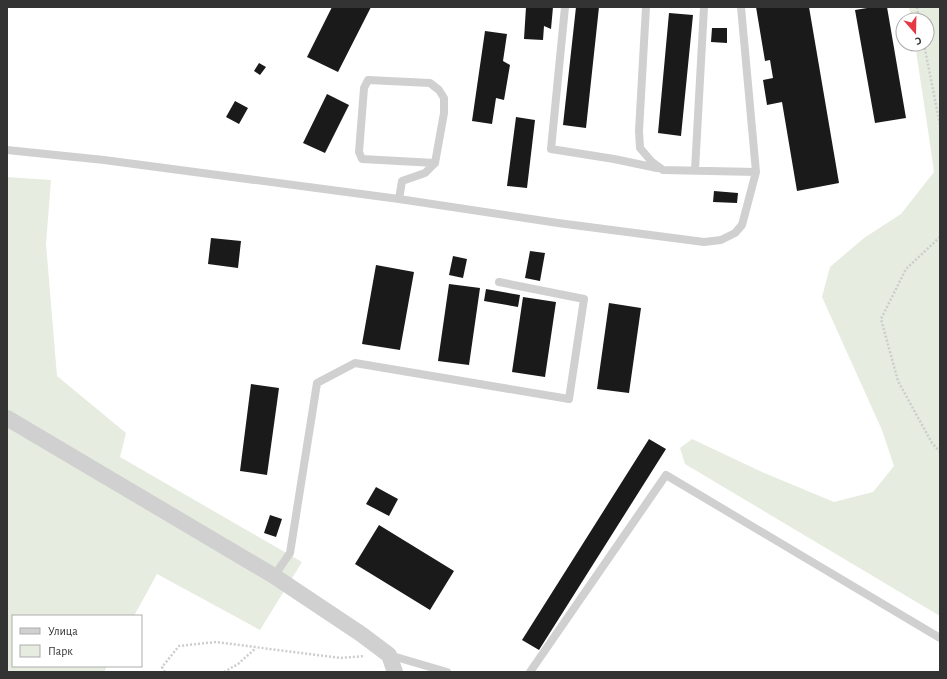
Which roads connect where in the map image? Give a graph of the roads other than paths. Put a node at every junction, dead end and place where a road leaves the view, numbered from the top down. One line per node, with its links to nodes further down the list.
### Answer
1 (565, 7): 7 (lane)
2 (646, 7): 7 (lane)
3 (704, 7): 8 (lane)
4 (741, 7): 9 (lane)
5 (7, 150): 10 (lane)
6 (435, 163): 6 (lane); 10 (lane)
7 (661, 169): 8 (lane)
8 (694, 170): 9 (lane)
9 (756, 172): 10 (lane)
10 (399, 199)
11 (500, 282): 13 (lane)
12 (7, 418): 13 (street)
13 (274, 576): 15 (street)
14 (940, 638): 18 (lane)
15 (389, 655): 16 (street); 17 (lane)
16 (395, 672)
17 (447, 672)
18 (530, 672)

